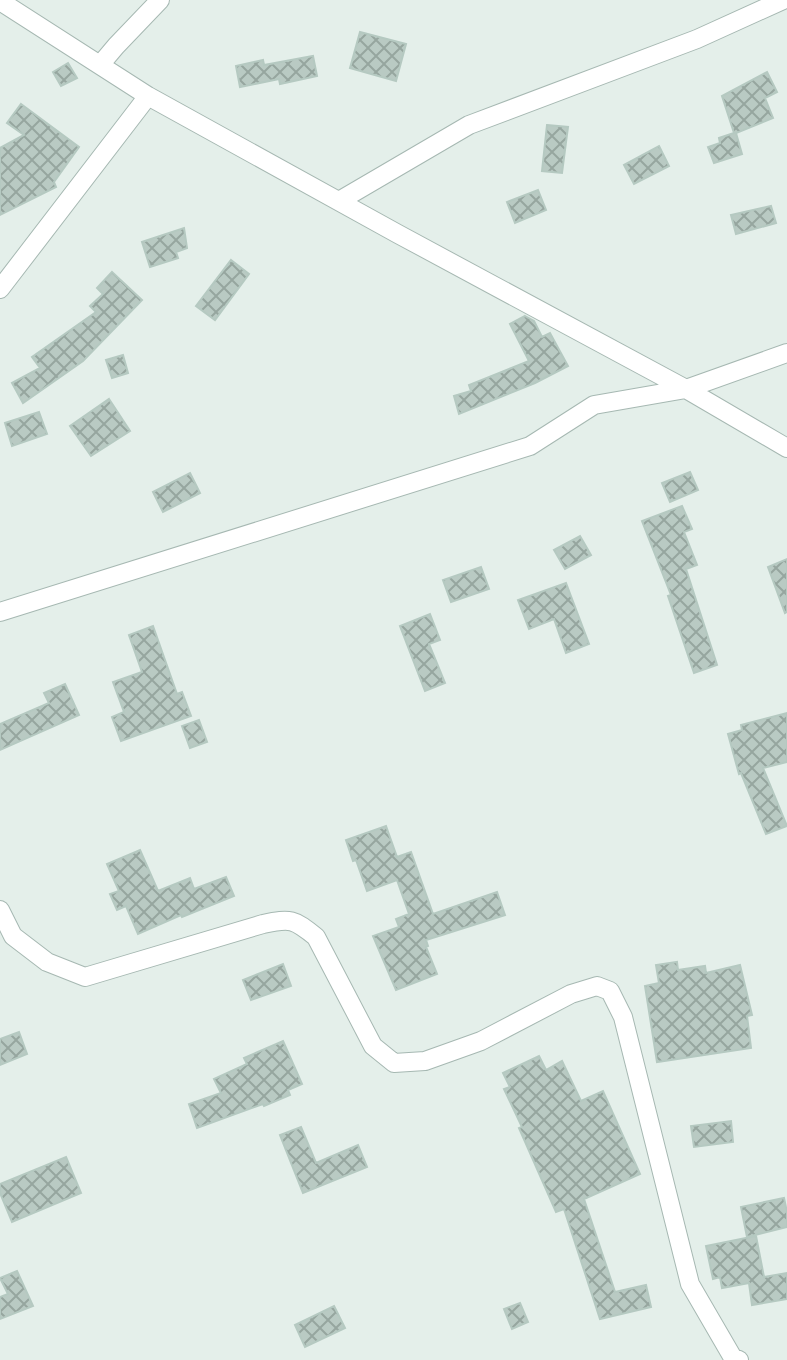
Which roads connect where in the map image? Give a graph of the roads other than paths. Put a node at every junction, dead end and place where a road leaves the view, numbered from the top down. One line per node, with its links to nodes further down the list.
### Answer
1 (160, 0): 4 (street)
2 (783, 0): 6 (street)
3 (0, 1): 4 (street)
4 (100, 65): 5 (street)
5 (148, 96): 6 (street); 7 (street)
6 (339, 201): 9 (street)
7 (0, 289)
8 (787, 353): 9 (street)
9 (686, 389): 10 (street); 11 (street)
10 (787, 448)
11 (0, 612)
12 (0, 910): 13 (street)
13 (739, 1360)

